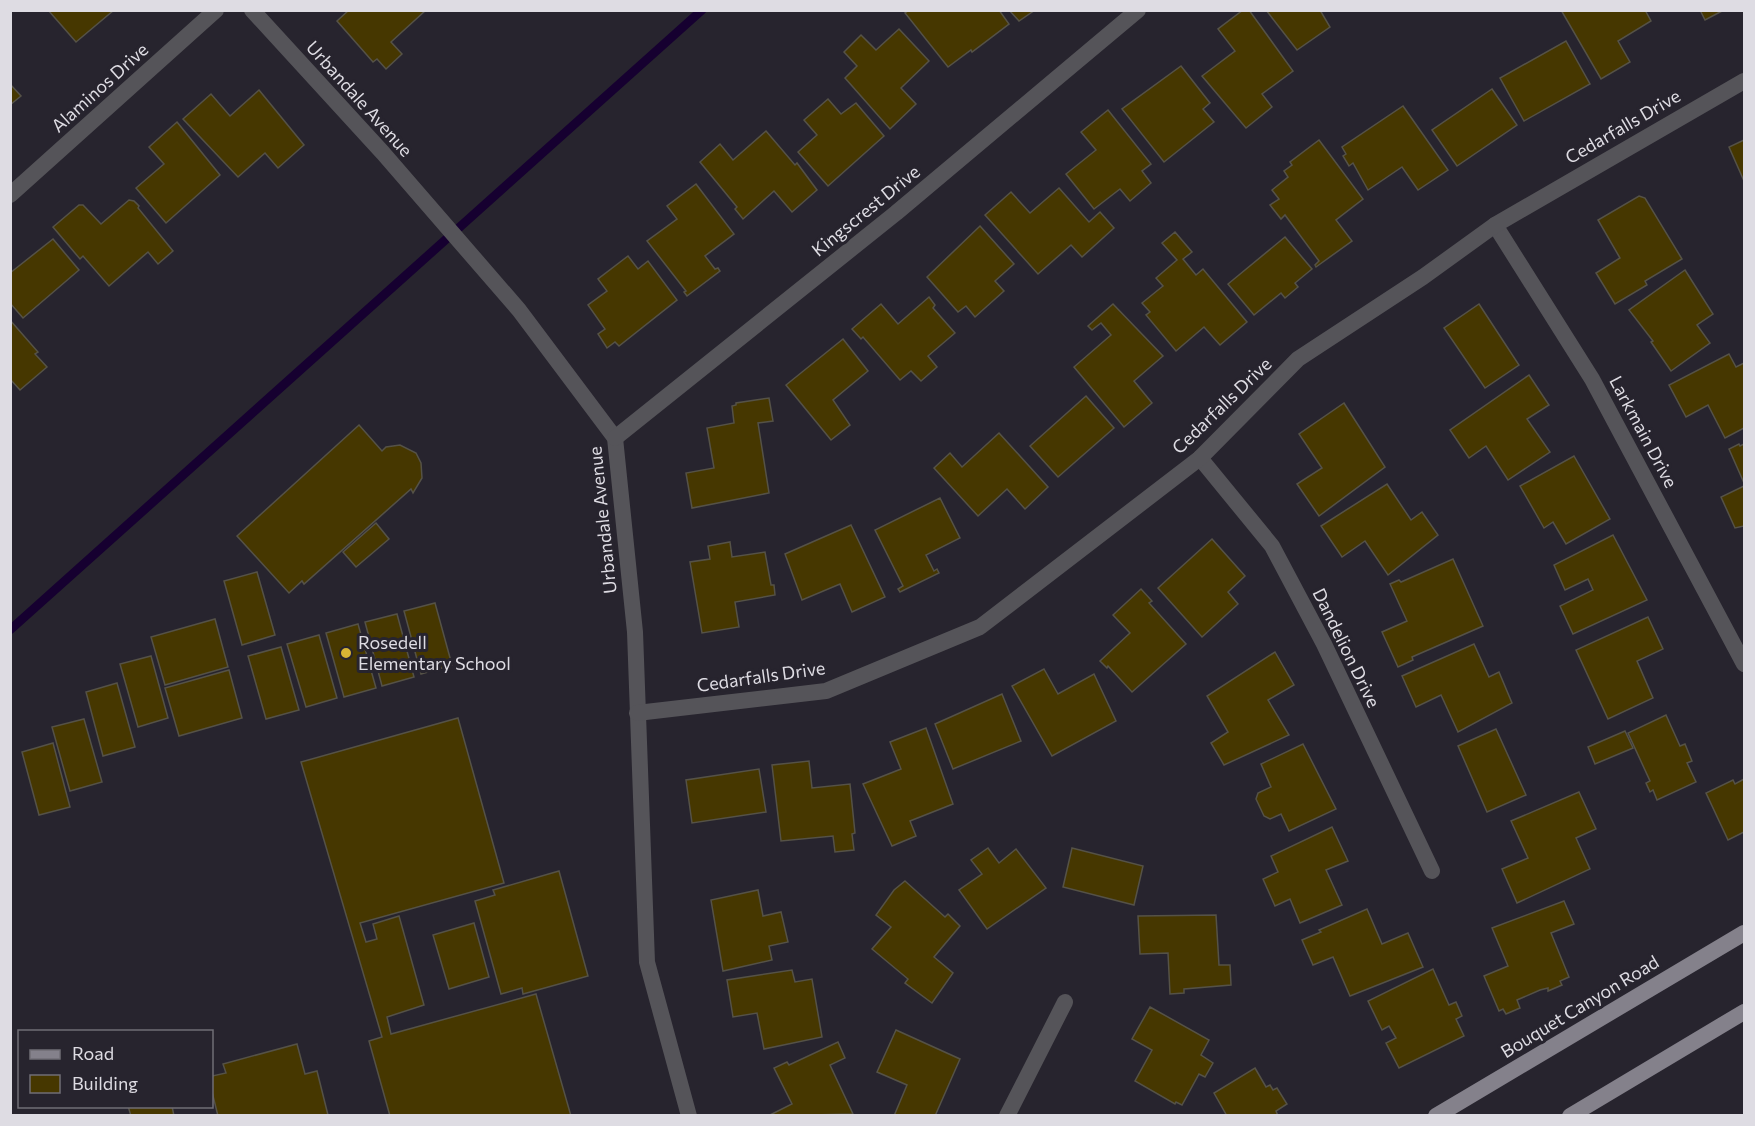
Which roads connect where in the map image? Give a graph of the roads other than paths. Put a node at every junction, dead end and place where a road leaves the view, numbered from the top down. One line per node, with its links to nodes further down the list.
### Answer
1 (216, 10): 5 (street, Alaminos Drive)
2 (252, 10): 7 (street, Urbandale Avenue)
3 (1138, 10): 7 (street, Kingscrest Drive)
4 (1744, 81): 6 (street, Cedarfalls Drive)
5 (10, 195)
6 (1494, 225): 8 (street, Cedarfalls Drive); 9 (street, Larkmain Drive)
7 (615, 438): 10 (street, Urbandale Avenue)
8 (1200, 458): 10 (street, Cedarfalls Drive); 11 (street, Dandelion Drive)
9 (1744, 664)
10 (637, 712): 15 (street, Urbandale Avenue)
11 (1432, 871)
12 (1744, 933): 17 (main road, Bouquet Canyon Road)
13 (1065, 1002): 16 (street)
14 (1744, 1012): 18 (main road)
15 (689, 1116)
16 (1007, 1116)
17 (1436, 1116)
18 (1570, 1116)

